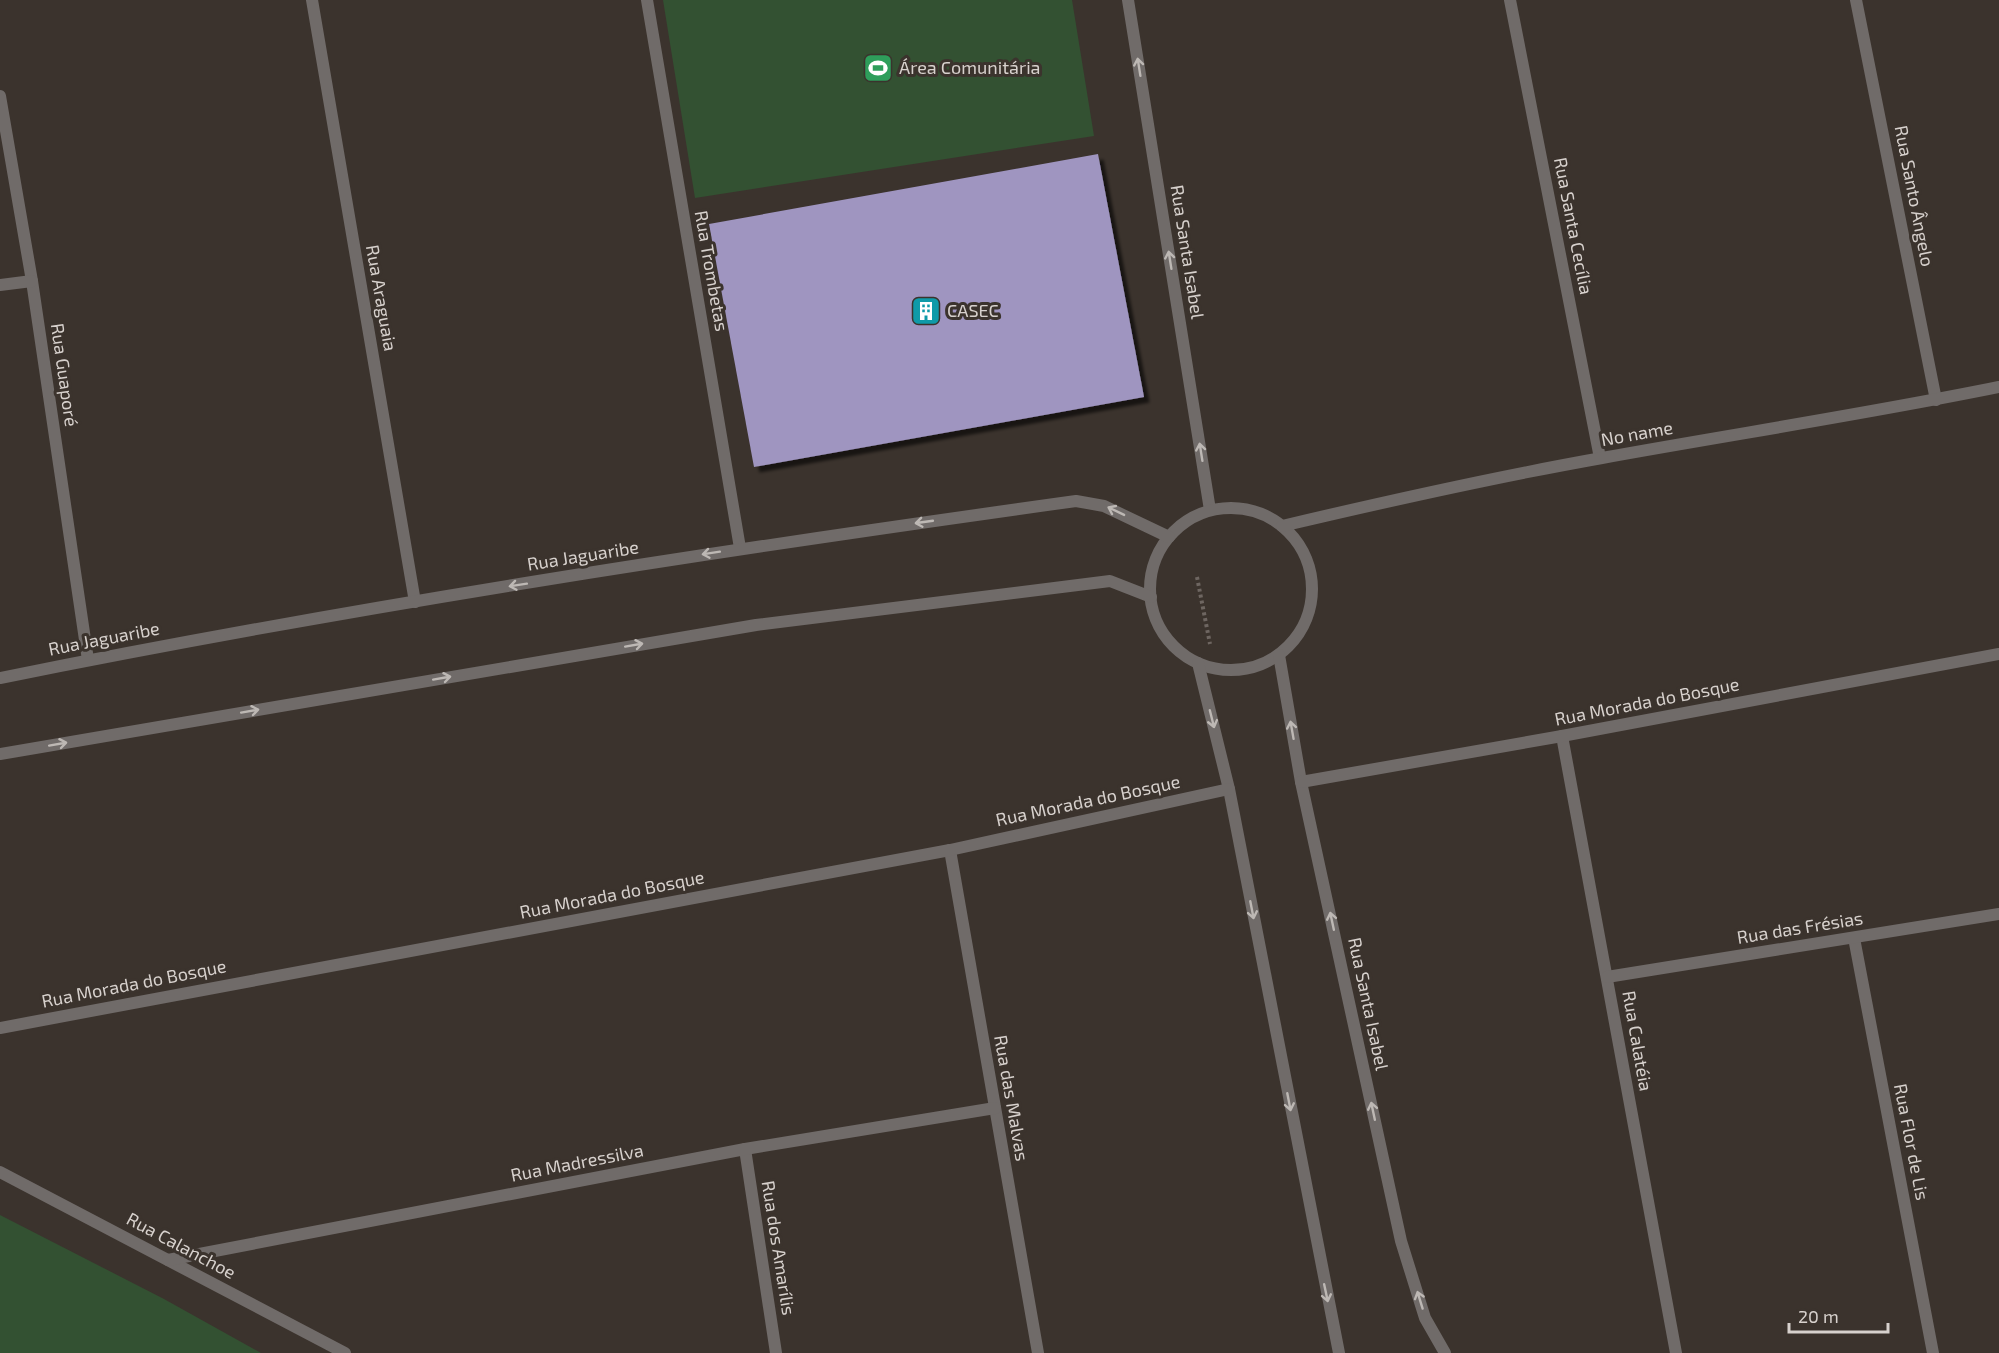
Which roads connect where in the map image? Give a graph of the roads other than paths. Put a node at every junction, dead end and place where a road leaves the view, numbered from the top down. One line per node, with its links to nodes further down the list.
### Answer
1 (312, 0): 17 (street, Rua Araguaia)
2 (647, 0): 15 (street, Rua Trombetas)
3 (1128, 0): 12 (street, Rua Santa Isabel, one-way to 3)
4 (1510, 0): 11 (street, Rua Santa Cecília)
5 (1856, 0): 10 (street, Rua Santo Ângelo)
6 (0, 96): 7 (street, Rua Guaporé)
7 (32, 281): 8 (street); 20 (street, Rua Guaporé)
8 (0, 285)
9 (1999, 387): 10 (street, No name)
10 (1936, 400): 11 (street, No name)
11 (1600, 458): 13 (street, No name)
12 (1210, 510): 13 (street); 14 (street)
13 (1282, 526): 19 (street)
14 (1169, 537): 15 (street, Rua Jaguaribe, one-way to 15); 16 (street)
15 (740, 548): 17 (street, Rua Jaguaribe, one-way to 17)
16 (1151, 597): 21 (street); 24 (street, one-way to 16)
17 (415, 602): 20 (street, Rua Jaguaribe)
18 (1999, 654): 23 (street, Rua Morada do Bosque)
19 (1279, 655): 21 (street); 25 (street, Rua Santa Isabel, one-way to 19)
20 (88, 660): 22 (street, Rua Jaguaribe)
21 (1198, 663): 26 (street, one-way to 26)
22 (0, 678)
23 (1563, 736): 25 (street, Rua Morada do Bosque); 30 (street, Rua Calatéia)
24 (0, 753)
25 (1301, 782): 40 (street, Rua Santa Isabel, one-way to 25)
26 (1229, 789): 27 (street, Rua Morada do Bosque); 39 (street, one-way to 39)
27 (950, 850): 31 (street, Rua Morada do Bosque); 32 (street, Rua das Malvas)
28 (1999, 914): 29 (street, Rua das Frésias)
29 (1854, 938): 30 (street, Rua das Frésias); 42 (street, Rua Flor de Lis)
30 (1607, 978): 41 (street, Rua Calatéia)
31 (0, 1028)
32 (994, 1108): 33 (street, Rua Madressilva); 38 (street, Rua das Malvas)
33 (745, 1149): 35 (street, Rua Madressilva); 37 (street, Rua dos Amarílis)
34 (0, 1172): 35 (street, Rua Calanchoe)
35 (168, 1260): 36 (street, Rua Calanchoe)
36 (345, 1353)
37 (776, 1353)
38 (1038, 1353)
39 (1339, 1353)
40 (1445, 1353)
41 (1676, 1353)
42 (1933, 1353)

